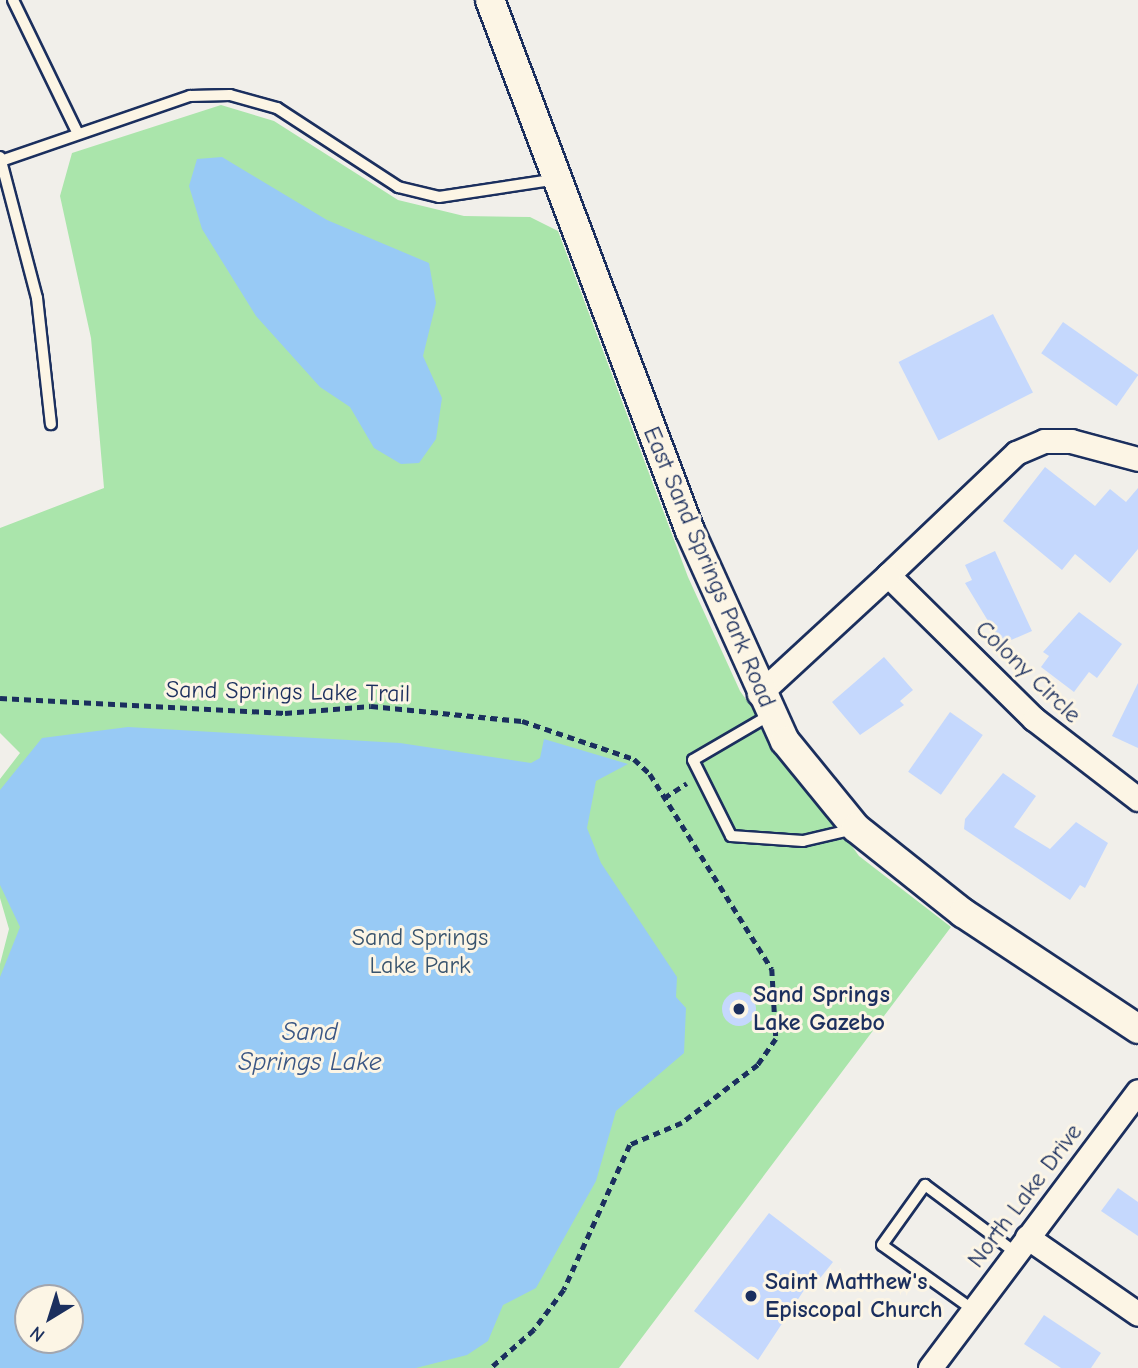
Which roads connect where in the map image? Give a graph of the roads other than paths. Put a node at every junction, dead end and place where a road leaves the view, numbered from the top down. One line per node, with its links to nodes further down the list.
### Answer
1 (13, 0): 3 (lane)
2 (490, 0): 5 (street, East Sand Springs Park Road)
3 (77, 132): 4 (lane); 5 (lane)
4 (1, 159): 6 (lane)
5 (559, 179): 9 (street, East Sand Springs Park Road)
6 (51, 424)
7 (1138, 459): 8 (street)
8 (888, 575): 9 (street); 10 (street, Colony Circle)
9 (765, 704): 11 (street, East Sand Springs Park Road); 11 (lane)
10 (1138, 799)
11 (856, 828): 12 (street, East Sand Springs Park Road)
12 (1138, 1029)
13 (1138, 1091): 14 (street, North Lake Drive)
14 (1021, 1244): 15 (street, North Lake Drive); 15 (lane); 16 (street)
15 (972, 1310): 17 (street, North Lake Drive)
16 (1138, 1314)
17 (930, 1368)

